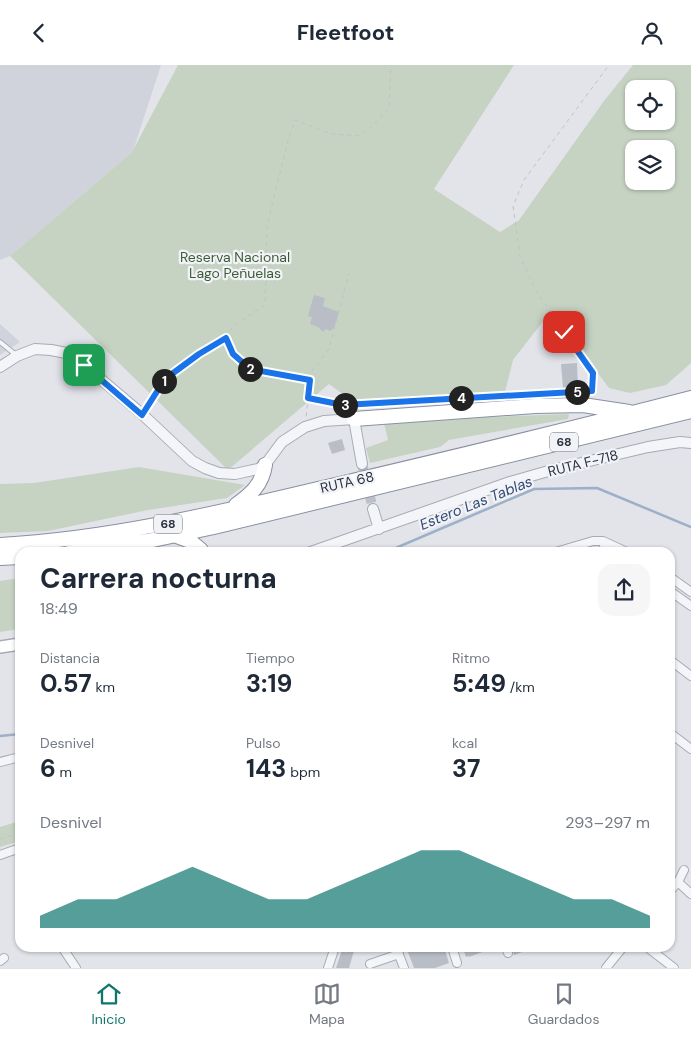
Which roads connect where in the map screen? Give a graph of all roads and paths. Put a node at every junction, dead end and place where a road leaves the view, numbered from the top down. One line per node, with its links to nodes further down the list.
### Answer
1 (391, 65): 4 (path)
2 (609, 65): 9 (path)
3 (349, 273): 8 (path)
4 (226, 338): 8 (path); 14 (path)
5 (0, 342): 6 (lane)
6 (17, 357): 7 (street); 14 (street)
7 (0, 367)
8 (310, 380): 9 (path)
9 (308, 398): 12 (path)
10 (691, 398): 13 (highway, RUTA 68 / 68)
11 (689, 412): 21 (highway, RUTA 68 / 68)
12 (307, 413)
13 (634, 413): 15 (highway); 20 (highway, RUTA 68 / 68)
14 (142, 415): 18 (street)
15 (354, 419): 17 (street); 18 (street)
16 (691, 443): 22 (street, RUTA F-718)
17 (362, 464)
18 (265, 465): 20 (highway)
19 (373, 509): 22 (street)
20 (228, 510): 25 (highway, RUTA 68 / 68)
21 (214, 527): 23 (highway, RUTA 68 / 68); 28 (highway)
22 (379, 529): 29 (street, RUTA F-718)
23 (173, 535): 26 (highway, RUTA 68 / 68); 27 (highway)
24 (603, 541): 30 (street); 31 (street); 32 (street)
25 (0, 545)
26 (113, 547)
27 (197, 547)
28 (203, 547)
29 (326, 547)
30 (572, 547)
31 (604, 547)
32 (616, 547)
33 (15, 557): 34 (highway)
34 (0, 558)
35 (675, 581): 36 (street)
36 (691, 592)
37 (675, 595): 38 (street)
38 (691, 606)
39 (675, 664): 40 (street)
40 (691, 676)
41 (675, 737): 42 (street)
42 (691, 749)
43 (15, 758): 44 (street)
44 (0, 762)
45 (15, 834): 46 (path)
46 (0, 839)
47 (15, 850): 48 (street)
48 (0, 855)
49 (684, 870): 50 (street)
50 (678, 882): 51 (street); 52 (street)
51 (675, 885)
52 (691, 893)
53 (65, 952): 62 (street)
54 (333, 952): 63 (street)
55 (396, 952): 61 (street)
56 (398, 952): 64 (street)
57 (454, 952): 60 (street)
58 (619, 952): 65 (street)
59 (653, 952): 66 (street)
60 (457, 963)
61 (370, 964)
62 (76, 968)
63 (328, 968)
64 (404, 968)
65 (606, 968)
66 (674, 968)

